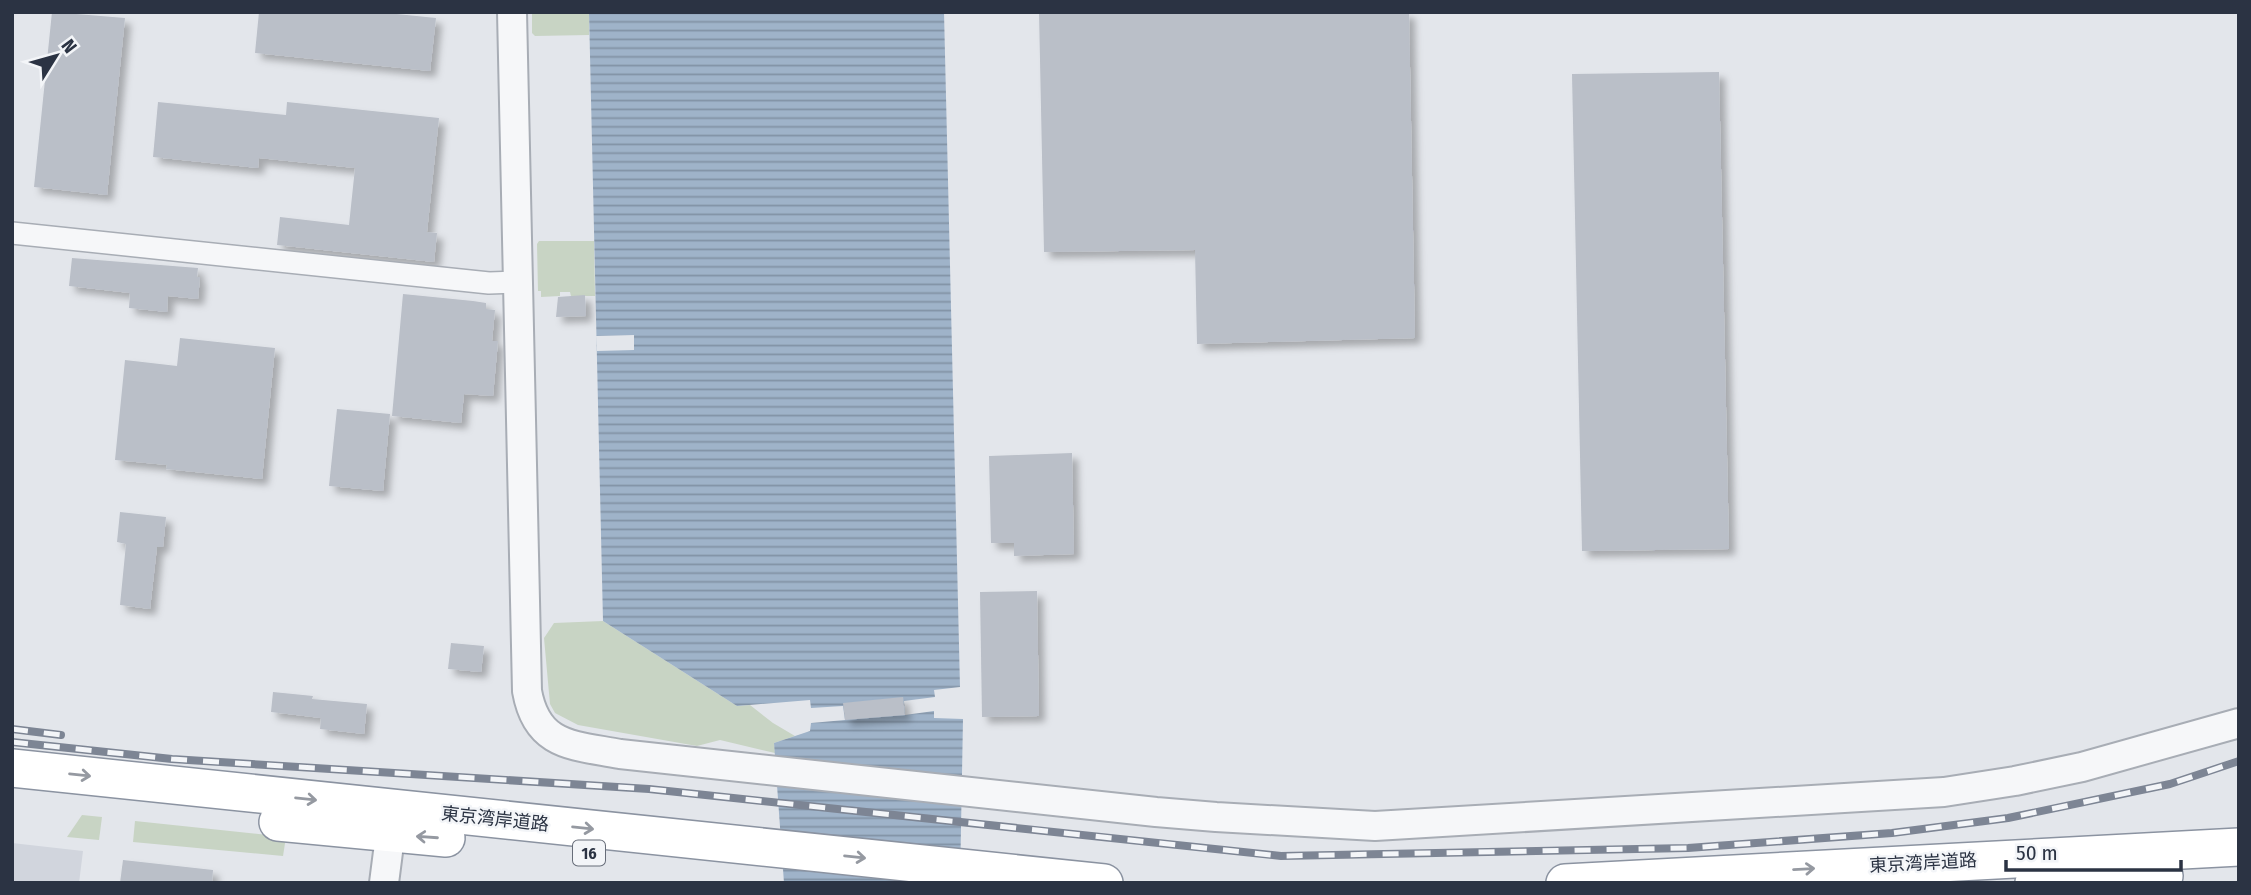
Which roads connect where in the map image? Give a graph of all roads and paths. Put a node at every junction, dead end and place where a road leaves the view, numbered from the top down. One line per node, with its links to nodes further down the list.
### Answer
1 (512, 12): 3 (street)
2 (12, 233): 3 (street)
3 (517, 282): 4 (street)
4 (2239, 723)
5 (12, 768): 7 (highway, 東京湾岸道路 / 16, one-way to 7)
6 (12, 794): 7 (highway, 東京湾岸道路 / 16)
7 (392, 821): 9 (highway, 東京湾岸道路 / 16); 11 (street)
8 (2239, 847): 14 (highway, 東京湾岸道路, one-way to 8)
9 (787, 862): 12 (highway, 東京湾岸道路 / 16); 13 (highway, 東京湾岸道路 / 16, one-way to 13)
10 (2239, 873): 15 (highway)
11 (384, 883)
12 (872, 883)
13 (1104, 883)
14 (1565, 883)
15 (2035, 883)

